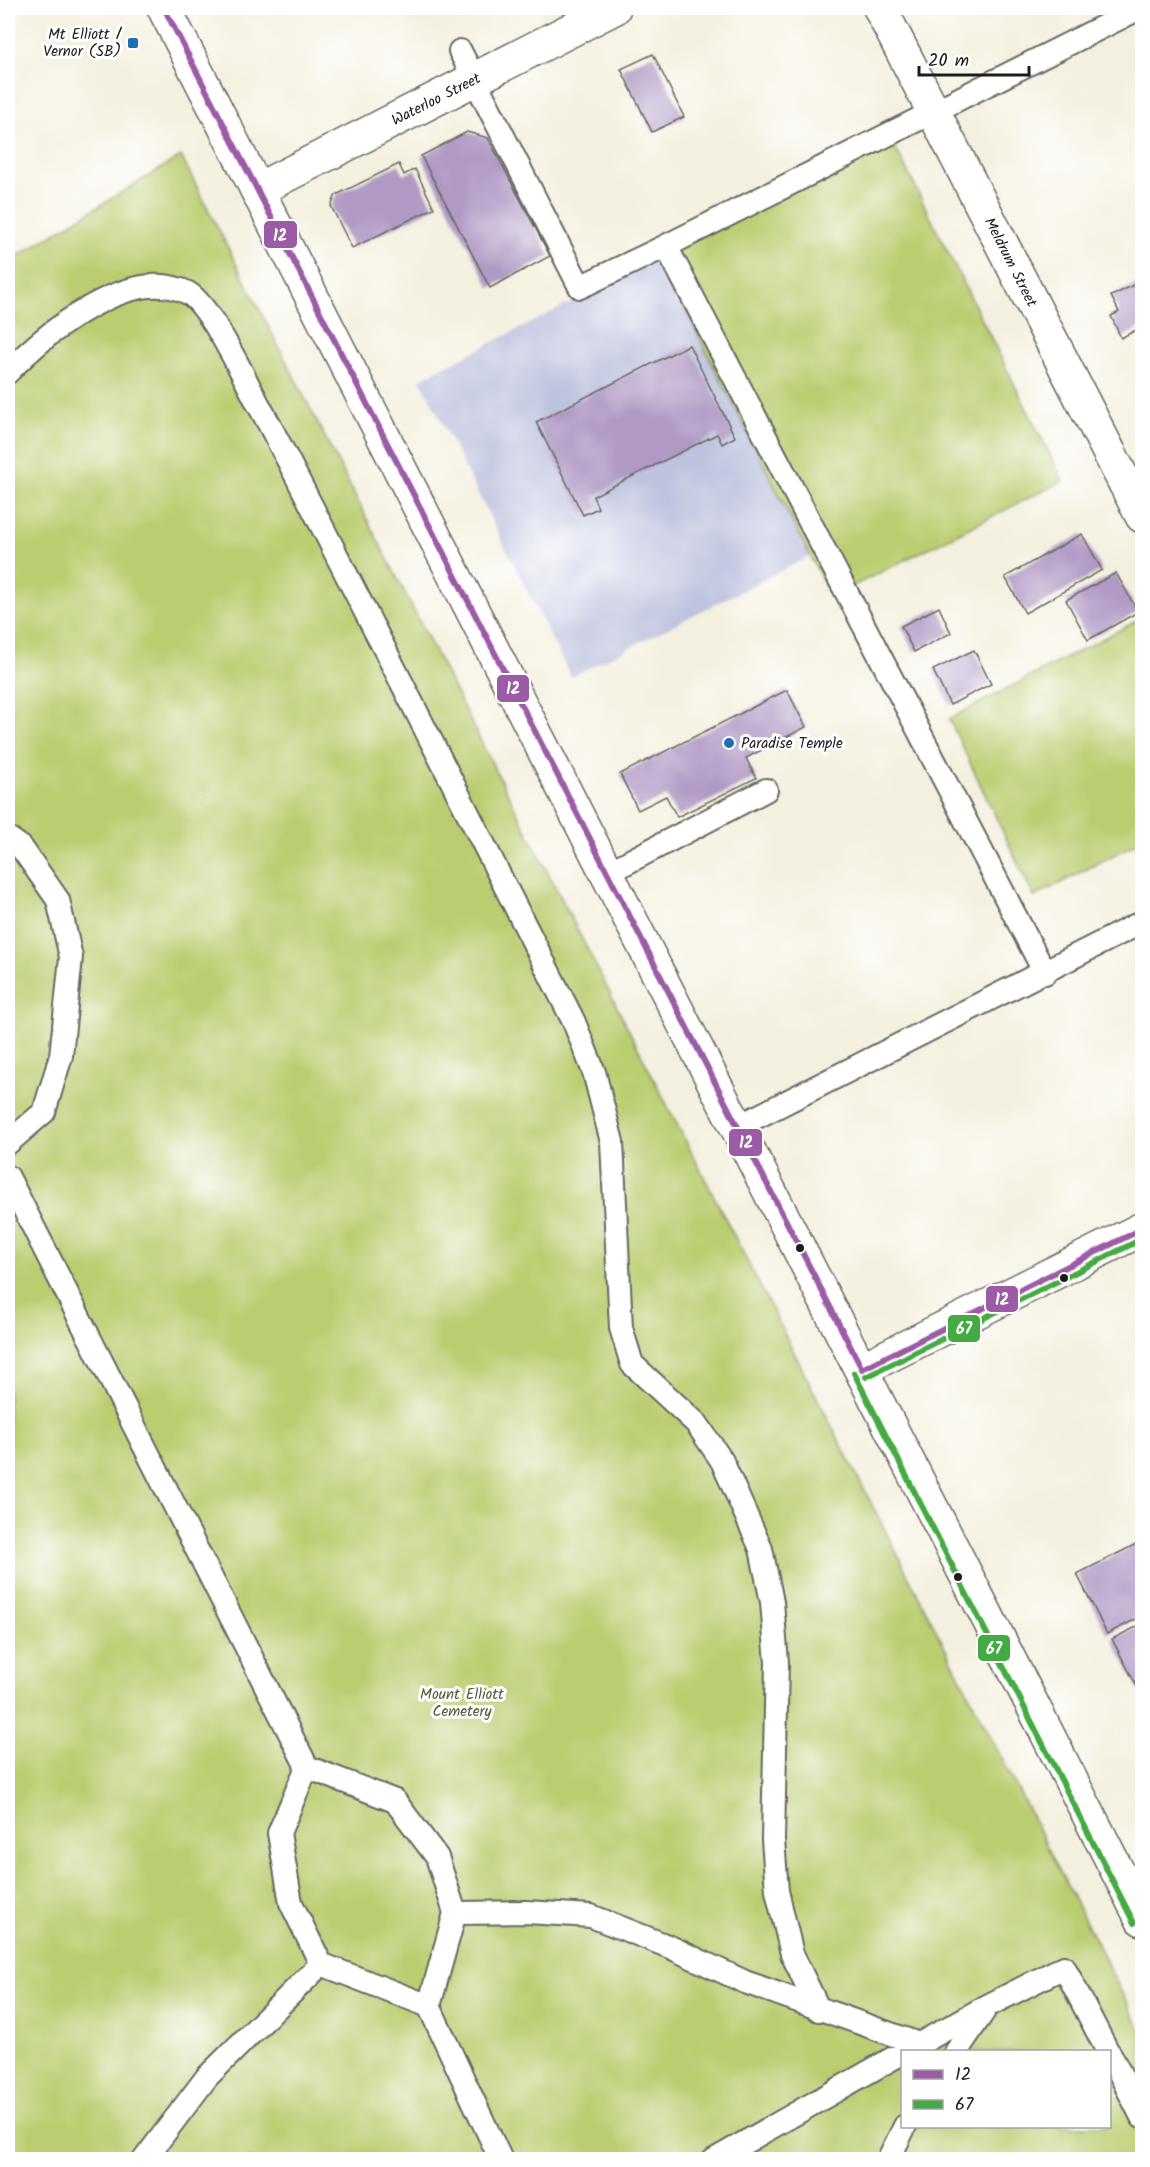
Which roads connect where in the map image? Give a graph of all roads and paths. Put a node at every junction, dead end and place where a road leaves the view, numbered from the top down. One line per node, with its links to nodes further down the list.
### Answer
1 (164, 8): 7 (main road)
2 (614, 8): 5 (main road, Waterloo Street)
3 (880, 8): 6 (main road, Meldrum Street)
4 (1140, 8): 6 (lane)
5 (467, 65): 7 (main road, Waterloo Street); 8 (lane)
6 (934, 112): 8 (lane); 10 (main road, Meldrum Street)
7 (257, 190): 13 (main road)
8 (666, 246): 15 (lane)
9 (8, 372): 27 (lane)
10 (1143, 516)
11 (766, 790): 13 (lane)
12 (8, 838): 17 (lane)
13 (607, 873): 16 (main road)
14 (1143, 922): 15 (lane)
15 (1045, 973): 16 (lane)
16 (737, 1127): 20 (main road)
17 (8, 1143)
18 (8, 1177): 21 (lane)
19 (1143, 1229): 20 (main road)
20 (862, 1369): 23 (main road)
21 (307, 1767): 22 (lane); 24 (lane)
22 (455, 1913): 25 (lane); 27 (lane)
23 (1143, 1919)
24 (321, 1964): 25 (lane); 35 (lane)
25 (429, 2006): 36 (lane)
26 (987, 2006): 28 (lane); 29 (lane); 30 (lane)
27 (819, 2010): 28 (lane)
28 (909, 2050)
29 (957, 2050)
30 (1107, 2050)
31 (901, 2055): 37 (lane)
32 (1111, 2057): 33 (lane)
33 (1143, 2117)
34 (904, 2128): 38 (lane)
35 (144, 2160)
36 (501, 2160)
37 (714, 2160)
38 (888, 2160)

